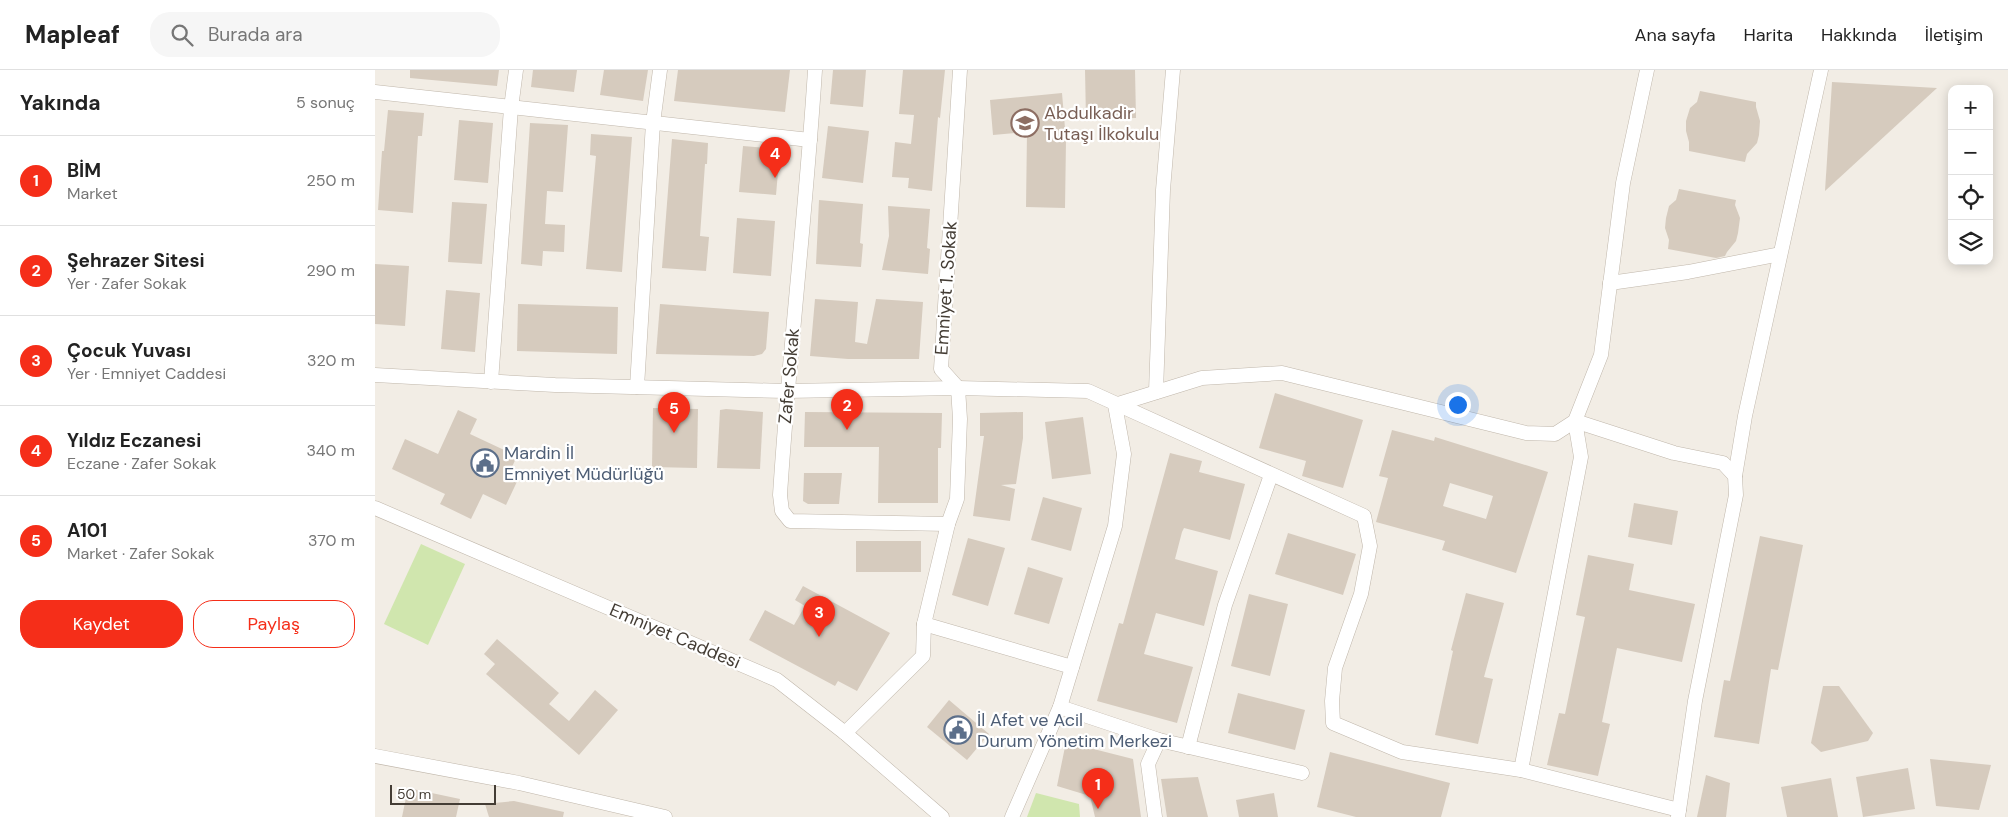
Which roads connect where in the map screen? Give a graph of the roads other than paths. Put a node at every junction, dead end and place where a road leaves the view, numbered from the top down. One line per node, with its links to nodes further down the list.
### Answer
1 (516, 70): 9 (street)
2 (660, 70): 10 (street)
3 (815, 70): 11 (street, Zafer Sokak)
4 (960, 70): 17 (street, Emniyet 1. Sokak)
5 (1173, 70): 19 (street)
6 (1647, 70): 13 (street)
7 (1821, 70): 12 (street)
8 (375, 92): 9 (street)
9 (511, 108): 10 (street); 15 (street)
10 (653, 123): 11 (street); 16 (street)
11 (810, 140): 18 (street, Zafer Sokak)
12 (1780, 254): 13 (street); 23 (street)
13 (1611, 283): 21 (street)
14 (375, 375): 15 (street)
15 (491, 382): 16 (street)
16 (637, 387): 18 (street)
17 (958, 388): 18 (street); 20 (street); 25 (street)
18 (787, 391): 25 (street, Zafer Sokak)
19 (1156, 392): 20 (street); 21 (street)
20 (1115, 405): 22 (street); 27 (street)
21 (1575, 421): 23 (street); 33 (street)
22 (1271, 475): 31 (street); 33 (street)
23 (1735, 476): 35 (street)
24 (375, 508): 29 (street, Emniyet Caddesi)
25 (948, 524): 26 (street)
26 (924, 624): 27 (street); 29 (street)
27 (1071, 667): 28 (street)
28 (1060, 707): 30 (street); 39 (street)
29 (845, 734): 38 (street, Emniyet Caddesi)
30 (1159, 740): 31 (street); 40 (street)
31 (1187, 747): 34 (street)
32 (375, 756): 36 (street)
33 (1521, 770): 35 (street)
34 (1302, 773)
35 (1678, 813)
36 (661, 817): 37 (street)
37 (665, 817)
38 (942, 817)
39 (1012, 817)
40 (1155, 817)

